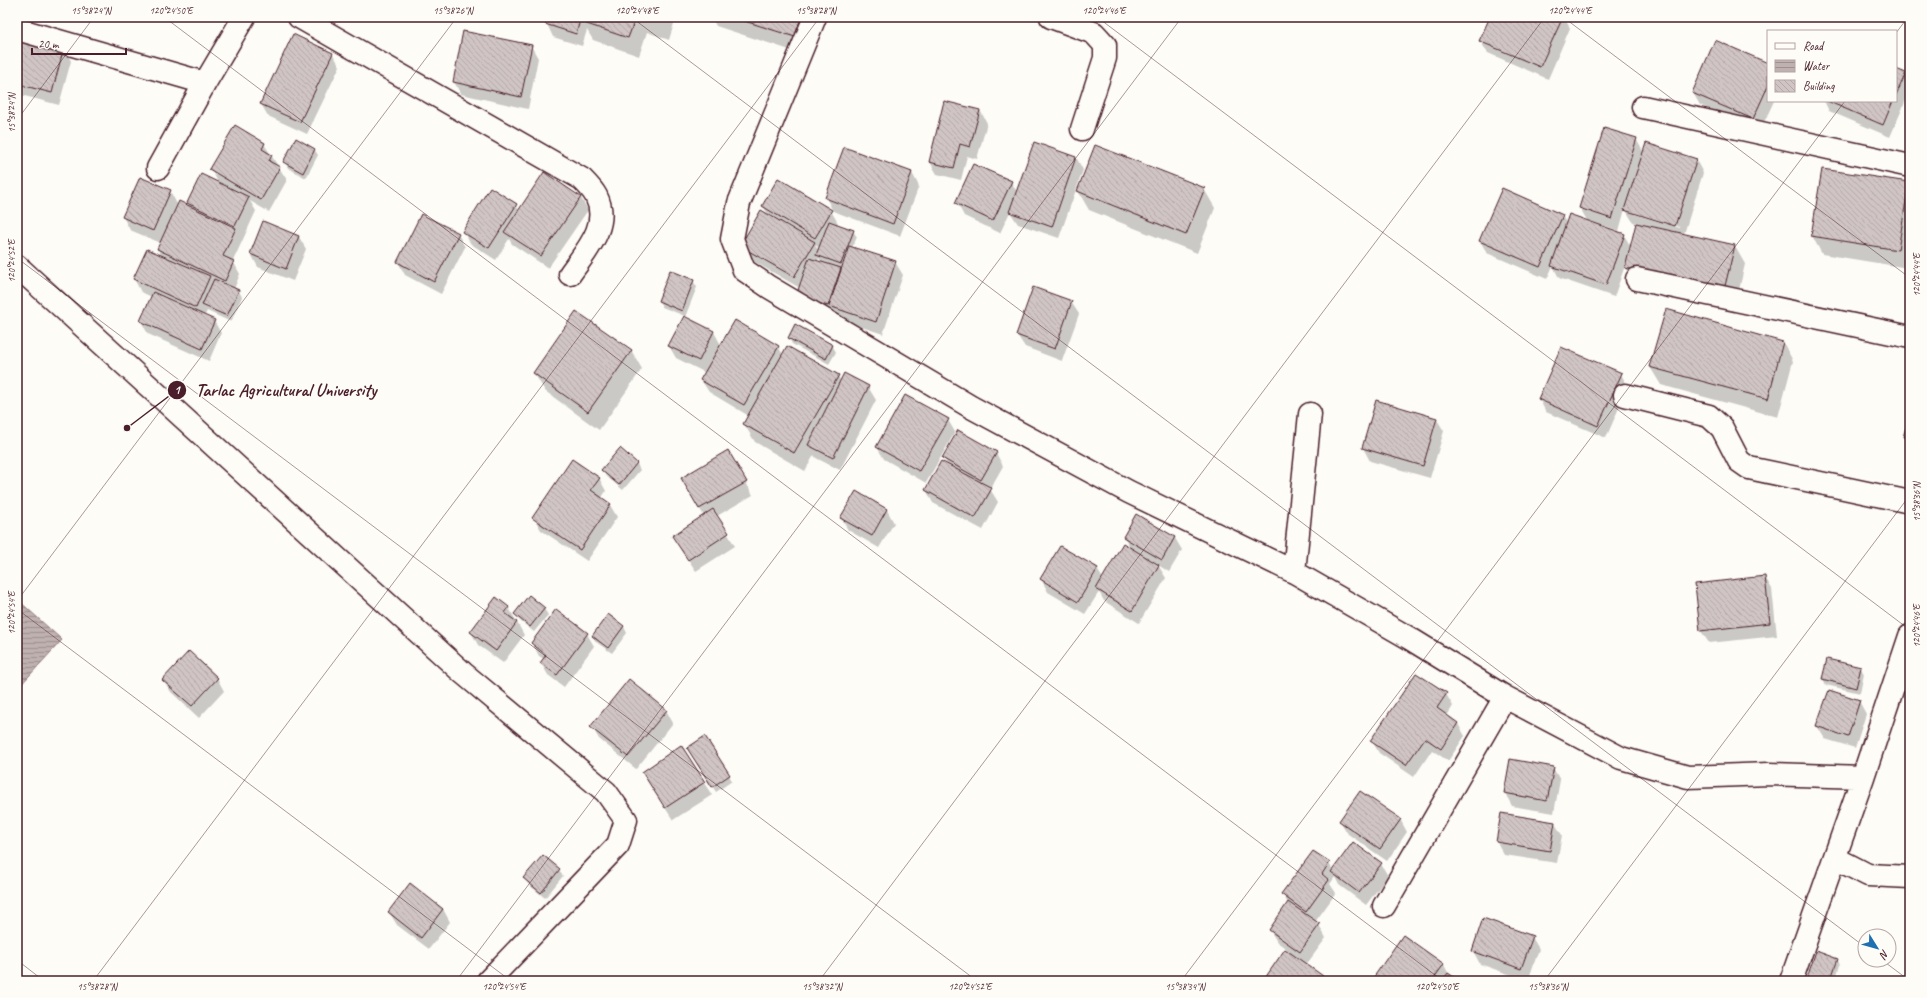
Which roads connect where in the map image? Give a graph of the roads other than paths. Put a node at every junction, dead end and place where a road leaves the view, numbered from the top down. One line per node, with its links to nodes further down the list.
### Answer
1 (244, 17): 6 (street)
2 (299, 17): 12 (street)
3 (815, 17): 18 (street)
4 (1051, 17): 8 (street)
5 (17, 29): 6 (street)
6 (205, 83): 10 (street)
7 (1643, 107): 9 (street)
8 (1082, 129)
9 (1910, 166)
10 (158, 168)
11 (17, 266): 25 (street)
12 (570, 274)
13 (1637, 279): 14 (street)
14 (1910, 337)
15 (1625, 395): 17 (street)
16 (1310, 414): 18 (street)
17 (1910, 502)
18 (1294, 572): 20 (street)
19 (1910, 636): 21 (street)
20 (1505, 697): 21 (street); 24 (street)
21 (1863, 777): 22 (street)
22 (1835, 858): 23 (street); 26 (street)
23 (1910, 877)
24 (1384, 906)
25 (488, 981)
26 (1791, 981)

